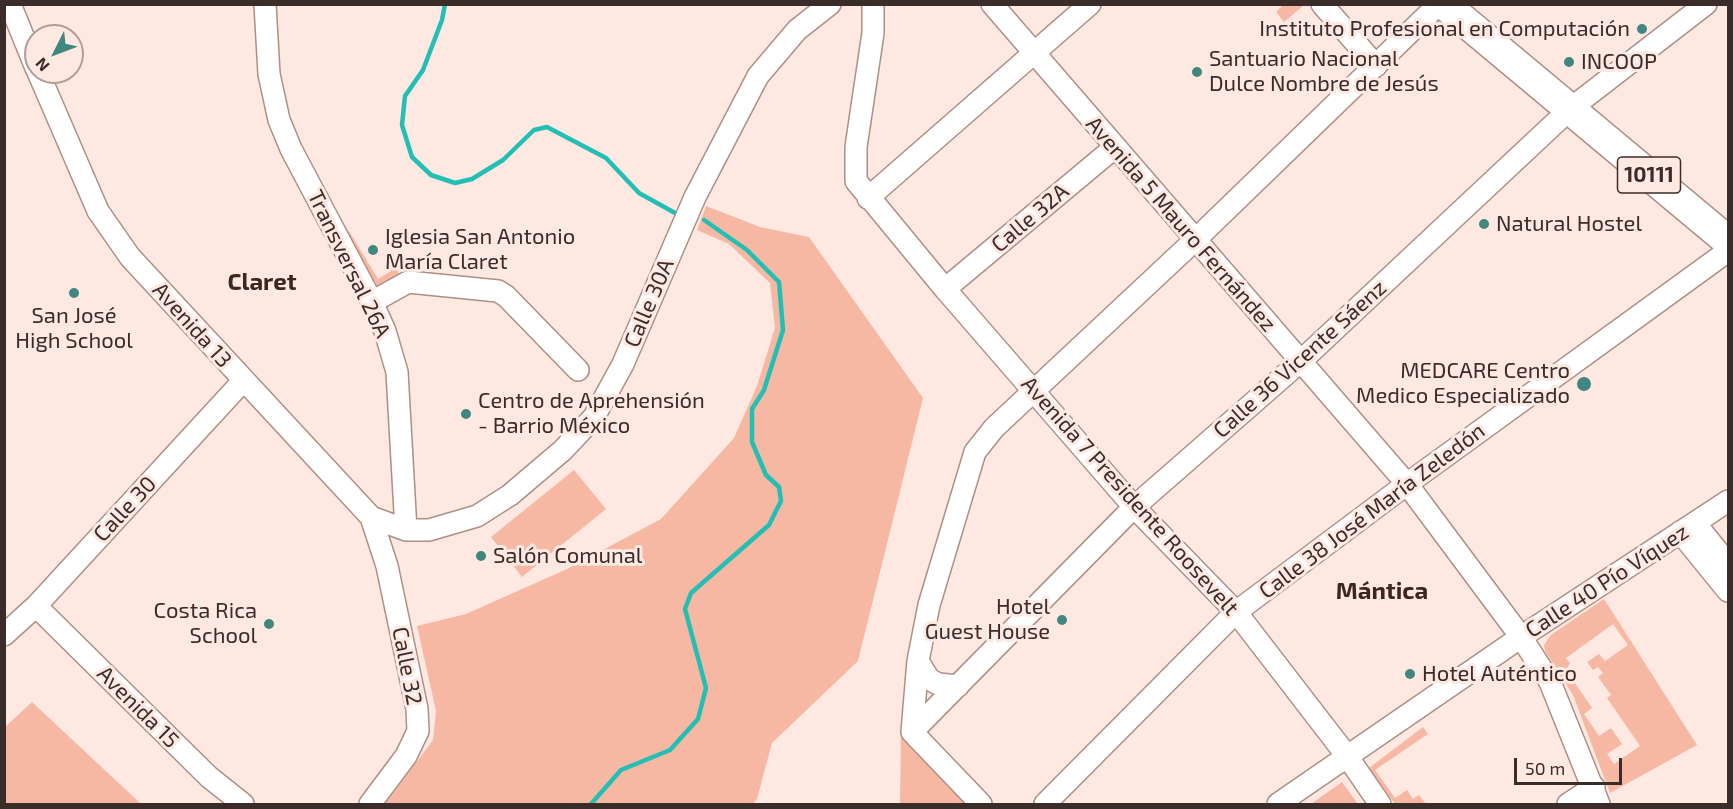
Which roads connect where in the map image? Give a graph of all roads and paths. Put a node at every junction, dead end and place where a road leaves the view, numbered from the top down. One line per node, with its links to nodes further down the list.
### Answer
1 (10, 4): 11 (street, Avenida 13)
2 (265, 4): 22 (street, Transversal 26A)
3 (830, 4): 32 (street, Calle 30A)
4 (873, 4): 17 (street, Avenida 7 Presidente Roosevelt)
5 (992, 4): 12 (street, Avenida 5 Mauro Fernández)
6 (1090, 4): 12 (street)
7 (1322, 4): 13 (street)
8 (1442, 4): 13 (street); 15 (highway, 10111)
9 (1706, 4): 10 (street, Calle 36 Vicente Sáenz)
10 (1680, 12): 15 (street, Calle 36 Vicente Sáenz)
11 (24, 38)
12 (1032, 54): 16 (street, Avenida 5 Mauro Fernández); 17 (street)
13 (1376, 66): 18 (street)
14 (43, 84): 25 (street, Avenida 13)
15 (1570, 109): 19 (highway, 10111); 23 (street, Calle 36 Vicente Sáenz)
16 (1114, 148): 18 (street, Avenida 5 Mauro Fernández); 21 (street, Calle 32A)
17 (868, 198): 21 (street, Avenida 7 Presidente Roosevelt)
18 (1195, 240): 23 (street, Avenida 5 Mauro Fernández); 26 (street)
19 (1728, 241)
20 (1728, 251): 27 (street, Calle 38 José María Zeledón)
21 (945, 289): 26 (street, Avenida 7 Presidente Roosevelt)
22 (372, 302): 24 (street); 32 (street, Transversal 26A)
23 (1301, 361): 27 (street, Avenida 5 Mauro Fernández); 29 (street, Calle 36 Vicente Sáenz)
24 (578, 370)
25 (243, 381): 30 (street, Avenida 13); 35 (street, Calle 30)
26 (1033, 391): 29 (street, Avenida 7 Presidente Roosevelt); 39 (street)
27 (1407, 484): 36 (street, Calle 38 José María Zeledón); 38 (street, Avenida 5 Mauro Fernández)
28 (1728, 501): 31 (street, Calle 40 Pío Víquez)
29 (1134, 507): 36 (street, Avenida 7 Presidente Roosevelt); 40 (street, Calle 36 Vicente Sáenz)
30 (371, 517): 32 (street, Avenida 13); 45 (street, Calle 32)
31 (1687, 528): 33 (street); 34 (street); 38 (street, Calle 40 Pío Víquez)
32 (406, 530)
33 (1728, 564)
34 (1728, 591)
35 (36, 606): 37 (street, Calle 30); 44 (street, Avenida 15)
36 (1236, 612): 42 (street, Avenida 7 Presidente Roosevelt); 47 (street, Calle 38 José María Zeledón)
37 (4, 635)
38 (1521, 637): 42 (street, Calle 40 Pío Víquez); 43 (street, Avenida 5 Mauro Fernández)
39 (918, 661): 40 (street); 41 (street)
40 (958, 686): 41 (street, Calle 36 Vicente Sáenz)
41 (912, 732): 46 (street)
42 (1347, 756): 48 (street, Calle 40 Pío Víquez); 49 (street, Avenida 7 Presidente Roosevelt)
43 (1596, 796): 50 (street)
44 (243, 804)
45 (370, 804)
46 (981, 804)
47 (1045, 804)
48 (1278, 804)
49 (1380, 804)
50 (1568, 804)

